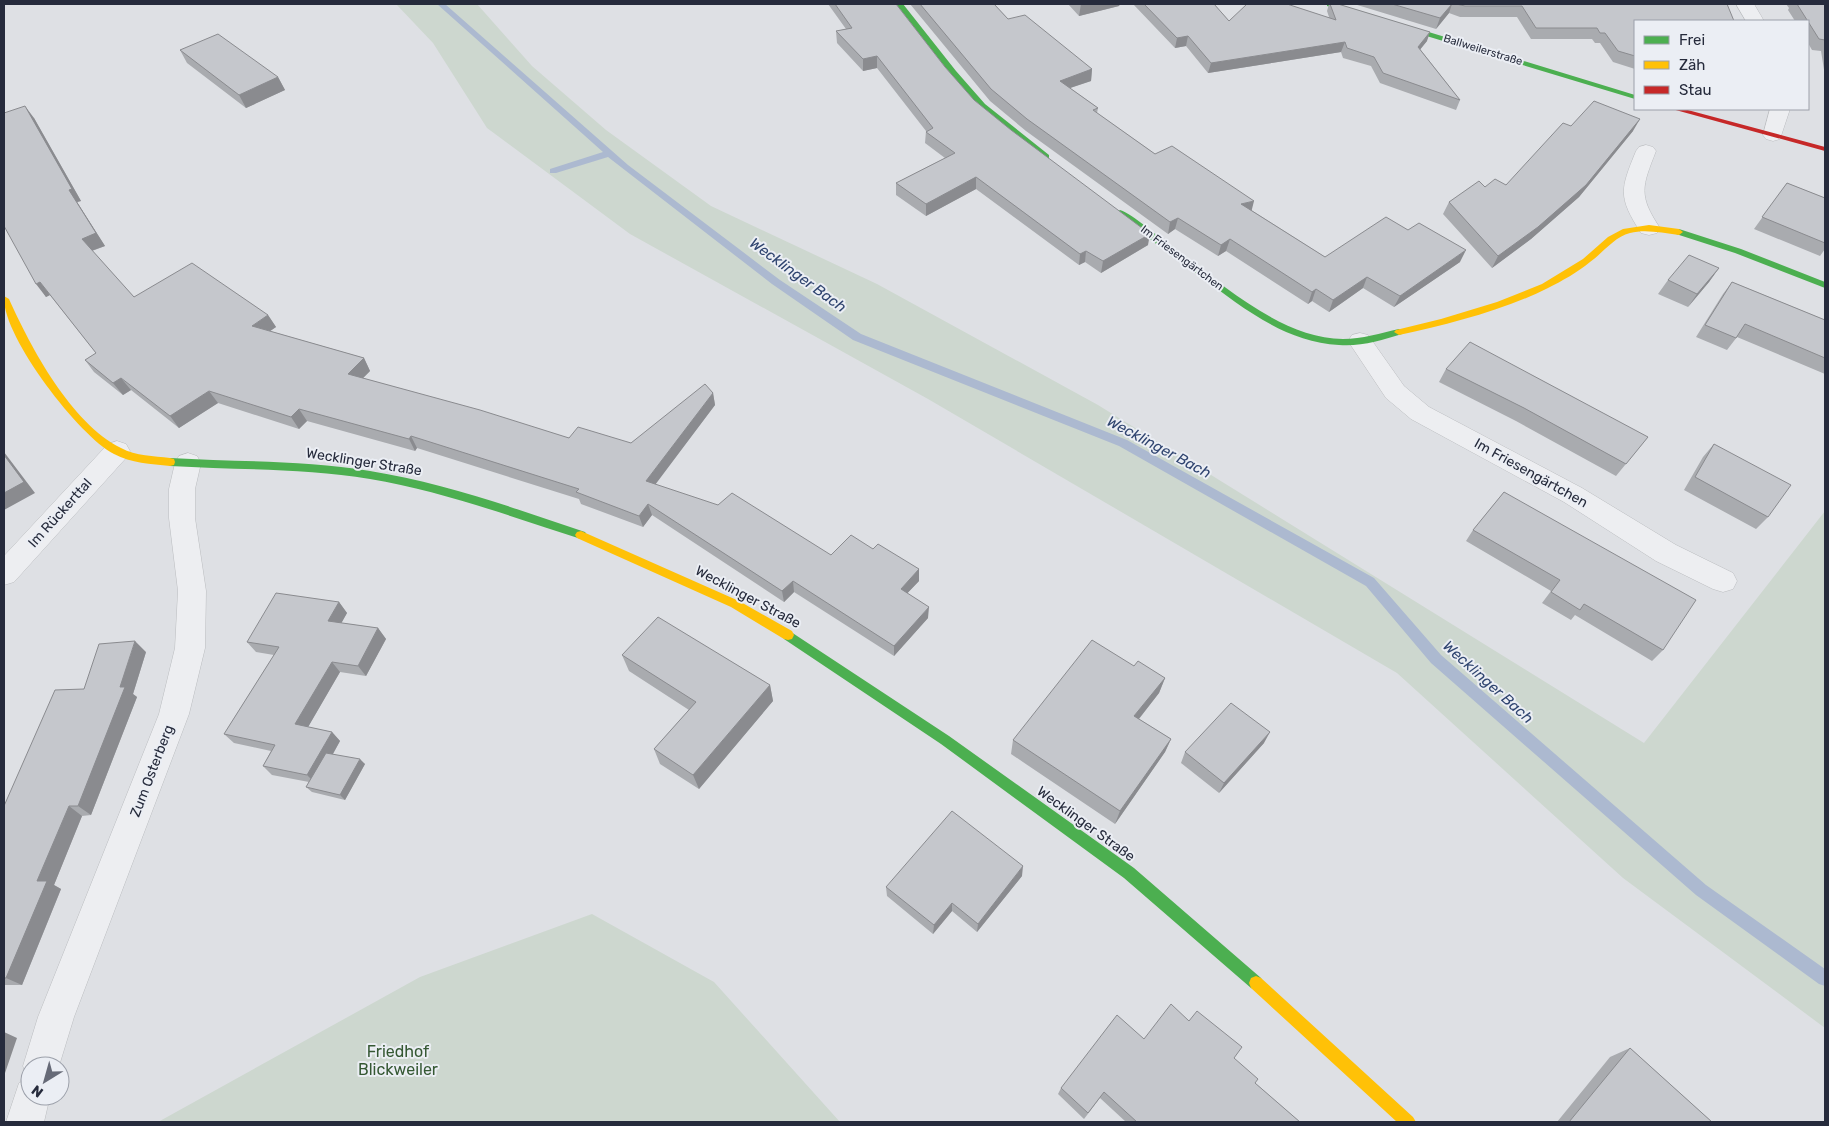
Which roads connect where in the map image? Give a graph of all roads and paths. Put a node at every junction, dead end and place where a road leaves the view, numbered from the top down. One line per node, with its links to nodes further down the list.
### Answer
1 (899, 4): 11 (street)
2 (1330, 4): 5 (street, Ballweilerstraße)
3 (1745, 4): 4 (street)
4 (1754, 20)
5 (1634, 97)
6 (1680, 110): 8 (street)
7 (1780, 110): 8 (street)
8 (1773, 135): 9 (street)
9 (1825, 149)
10 (1646, 151): 13 (street)
11 (1056, 164)
12 (1110, 205): 16 (street, Im Friesengärtchen)
13 (1649, 228): 14 (street, Im Friesengärtchen); 16 (street, Im Friesengärtchen)
14 (1825, 285)
15 (4, 300): 17 (street, Wecklinger Straße)
16 (1360, 340): 20 (street, Im Friesengärtchen)
17 (117, 451): 18 (street, Wecklinger Straße); 19 (street, Im Rückerttal)
18 (188, 463): 21 (street, Zum Osterberg); 24 (street, Wecklinger Straße)
19 (4, 574)
20 (1723, 581)
21 (44, 1056)
22 (29, 1106): 23 (street)
23 (25, 1122)
24 (1408, 1122)

